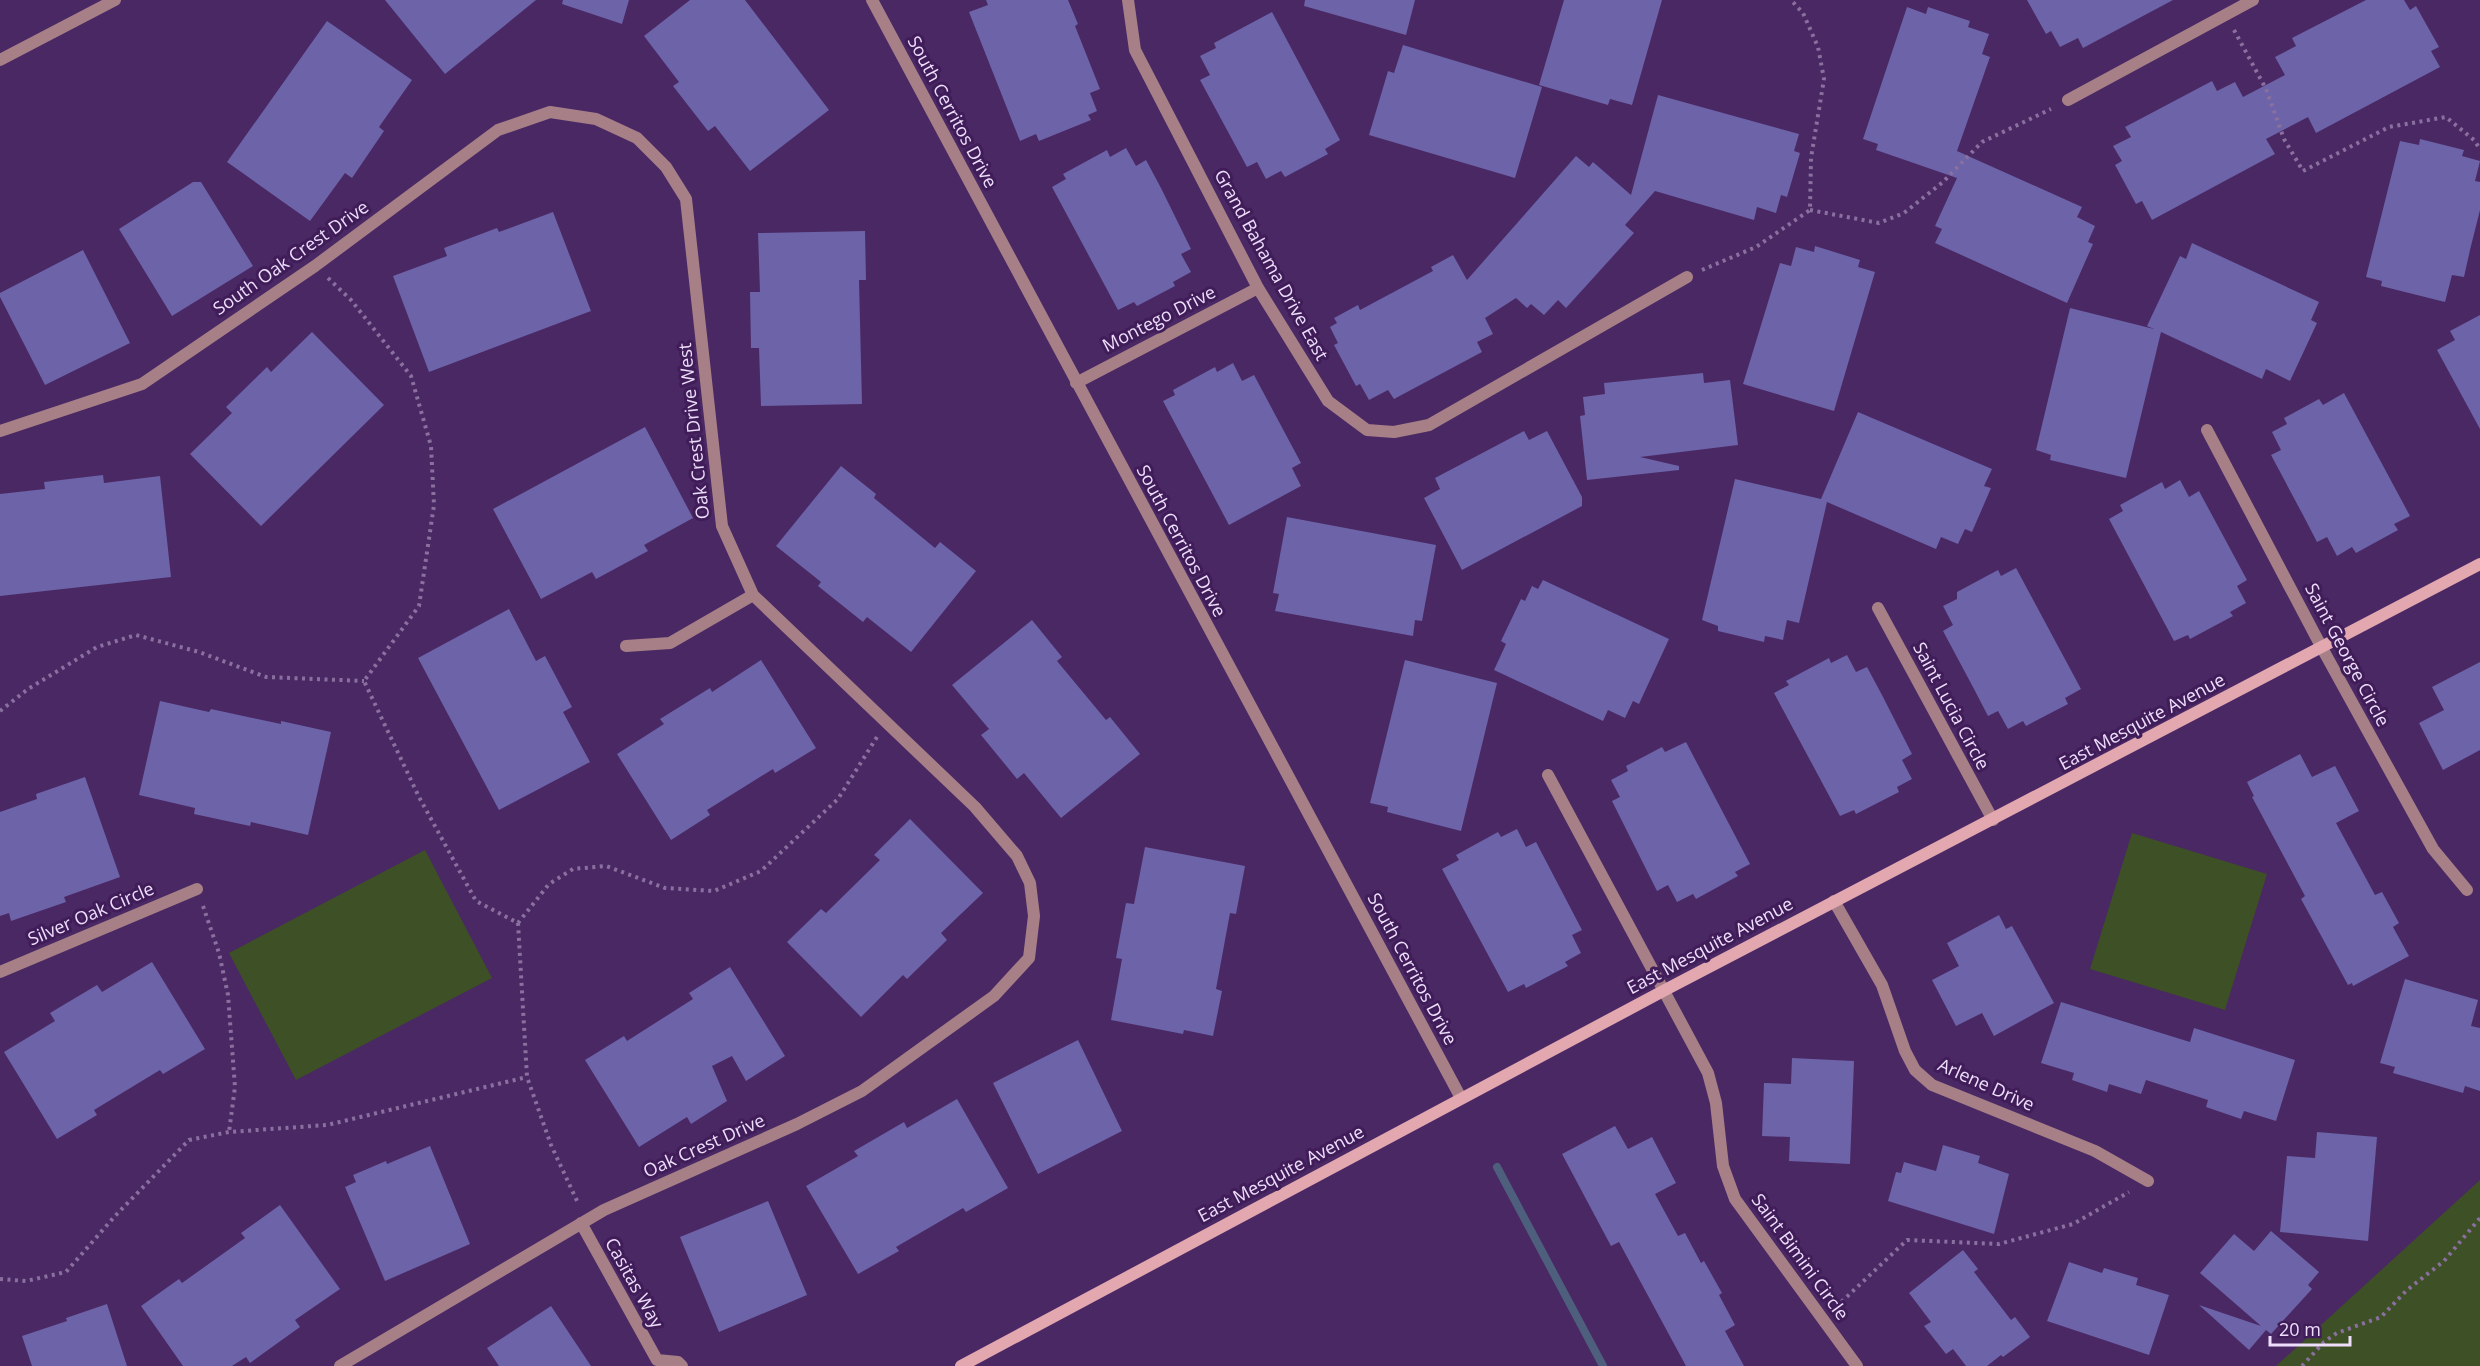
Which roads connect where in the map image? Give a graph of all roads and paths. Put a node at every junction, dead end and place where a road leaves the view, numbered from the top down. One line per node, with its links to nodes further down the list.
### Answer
1 (115, 0): 7 (street)
2 (872, 0): 15 (street, South Cerritos Drive)
3 (1128, 0): 14 (street, Grand Bahama Drive East)
4 (1791, 0): 11 (path)
5 (2253, 0): 6 (street)
6 (2226, 15): 8 (street); 10 (path)
7 (0, 60)
8 (2068, 100): 11 (path)
9 (596, 119): 12 (street, South Oak Crest Drive); 19 (street, Oak Crest Drive West)
10 (2480, 149)
11 (1810, 210): 13 (path)
12 (315, 266): 17 (street, South Oak Crest Drive); 23 (path)
13 (1688, 277): 14 (street, Grand Bahama Drive East)
14 (1258, 288): 15 (street, Montego Drive)
15 (1076, 383): 36 (street, South Cerritos Drive)
16 (2207, 430): 22 (street, Saint George Circle)
17 (0, 431)
18 (2480, 564): 22 (street, East Mesquite Avenue)
19 (753, 595): 21 (street); 25 (street, Oak Crest Drive West)
20 (1878, 608): 27 (street, Saint Lucia Circle)
21 (626, 646)
22 (2322, 648): 27 (street, East Mesquite Avenue); 29 (street, Saint George Circle)
23 (364, 681): 24 (path); 32 (path)
24 (0, 711)
25 (887, 721): 31 (street, Oak Crest Drive West); 32 (path)
26 (1548, 775): 34 (street, Saint Bimini Circle)
27 (1993, 820): 30 (street, East Mesquite Avenue)
28 (197, 889): 33 (street, Silver Oak Circle); 37 (path)
29 (2467, 890)
30 (1834, 901): 34 (street, East Mesquite Avenue); 38 (street, Arlene Drive)
31 (1034, 916): 40 (street, Oak Crest Drive)
32 (518, 923): 35 (path)
33 (0, 972)
34 (1665, 990): 36 (street, East Mesquite Avenue); 42 (street, Saint Bimini Circle)
35 (527, 1077): 37 (path); 40 (path)
36 (1461, 1098): 46 (street, East Mesquite Avenue)
37 (229, 1132): 41 (path)
38 (2148, 1181): 42 (path)
39 (2480, 1218): 48 (path)
40 (583, 1222): 43 (street, Casitas Way); 44 (street, Oak Crest Drive)
41 (0, 1279)
42 (1821, 1318): 47 (street, Saint Bimini Circle)
43 (655, 1363): 45 (street, Casitas Way)
44 (340, 1366)
45 (682, 1366)
46 (961, 1366)
47 (1857, 1366)
48 (2302, 1366)

